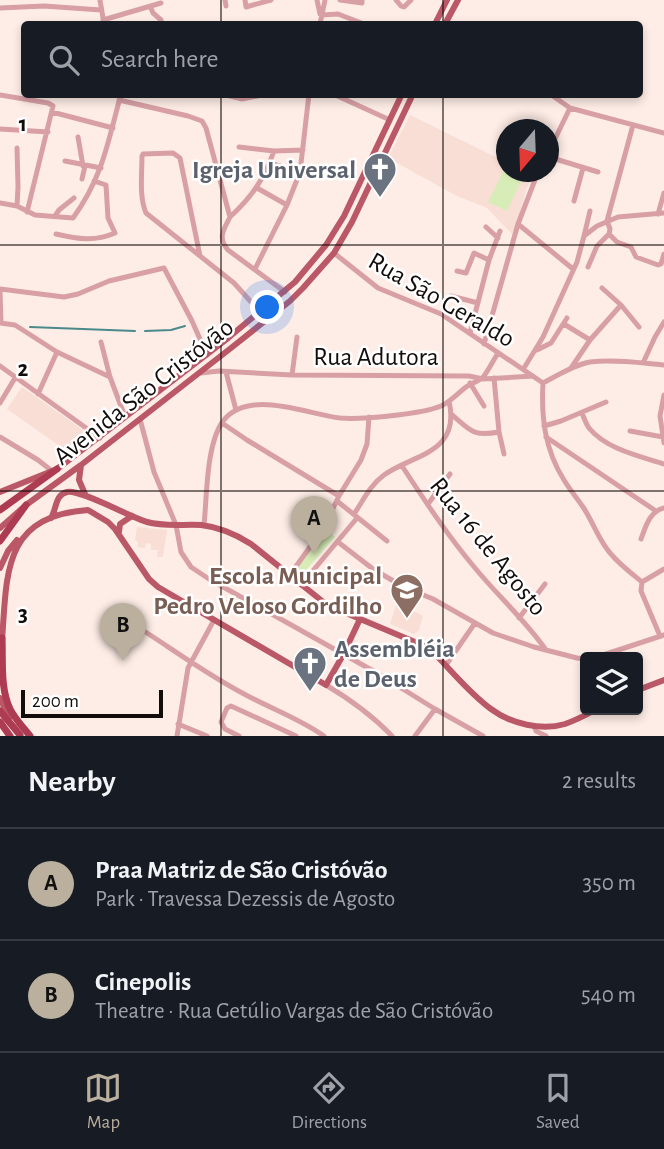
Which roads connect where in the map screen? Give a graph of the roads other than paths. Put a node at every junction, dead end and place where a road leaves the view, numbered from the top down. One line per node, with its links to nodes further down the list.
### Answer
1 (100, 0): 15 (street)
2 (271, 0): 12 (street)
3 (317, 0): 16 (street)
4 (325, 0): 16 (street)
5 (340, 0): 6 (street)
6 (362, 0)
7 (411, 0): 11 (street)
8 (447, 0): 21 (main road)
9 (458, 0): 22 (main road)
10 (161, 3): 13 (street)
11 (398, 3)
12 (246, 4)
13 (150, 6): 17 (street); 19 (street)
14 (0, 8): 15 (street)
15 (100, 10): 18 (street)
16 (321, 19): 20 (street)
17 (161, 20)
18 (103, 21)
19 (106, 21)
20 (356, 21)
21 (436, 21)
22 (448, 21)
23 (0, 95): 32 (street)
24 (120, 98): 35 (street)
25 (124, 98): 65 (street)
26 (309, 98): 42 (street)
27 (342, 98): 33 (street)
28 (400, 98): 33 (main road, Avenida São Cristóvão)
29 (411, 98): 74 (main road, Avenida São Cristóvão)
30 (556, 98): 31 (street)
31 (570, 108): 34 (street); 48 (street)
32 (53, 109): 35 (street); 37 (street)
33 (390, 120): 84 (main road, Avenida São Cristóvão)
34 (633, 125): 38 (street); 66 (street)
35 (113, 128): 47 (street)
36 (0, 129): 37 (street)
37 (48, 132): 62 (street)
38 (664, 133)
39 (78, 137): 46 (street)
40 (239, 147): 43 (street)
41 (17, 148): 60 (street)
42 (303, 150): 43 (street); 49 (street)
43 (274, 152): 45 (street)
44 (65, 162): 46 (street)
45 (270, 163): 49 (street); 54 (street)
46 (84, 166): 47 (street); 51 (street)
47 (101, 168): 52 (street)
48 (583, 168): 50 (street); 57 (street)
49 (300, 172): 59 (street)
50 (598, 172)
51 (82, 179)
52 (94, 181): 64 (street); 70 (street)
53 (534, 182): 67 (street)
54 (257, 188): 59 (street); 65 (street)
55 (664, 193): 63 (street)
56 (74, 198): 64 (street)
57 (574, 201)
58 (0, 203): 60 (street)
59 (287, 205): 79 (street)
60 (17, 206): 62 (street)
61 (590, 211): 72 (street)
62 (27, 212): 64 (street)
63 (661, 213): 66 (street)
64 (55, 216)
65 (230, 216): 79 (street)
66 (607, 221): 71 (street); 72 (street)
67 (518, 224): 80 (street); 96 (street)
68 (486, 228): 73 (street)
69 (500, 231): 73 (street)
70 (56, 234)
71 (609, 234): 75 (street); 78 (street)
72 (584, 236): 80 (street)
73 (498, 238): 77 (street)
74 (334, 253): 92 (street, Rua São Geraldo); 101 (main road, Avenida São Cristóvão)
75 (664, 254)
76 (200, 256): 76 (street); 88 (street)
77 (489, 260): 81 (street); 86 (street)
78 (588, 267)
79 (256, 269): 84 (street)
80 (573, 269): 97 (street)
81 (457, 271)
82 (602, 288): 87 (street)
83 (0, 291): 90 (street); 100 (street)
84 (285, 292): 88 (main road, Avenida São Cristóvão)
85 (451, 296): 86 (street)
86 (478, 303): 92 (street)
87 (621, 305): 91 (street); 94 (street)
88 (260, 312): 100 (main road, Avenida São Cristóvão)
89 (664, 322): 102 (street)
90 (1, 323): 98 (street)
91 (639, 327)
92 (470, 333): 96 (street, Rua São Geraldo)
93 (297, 337): 109 (street)
94 (590, 340): 97 (street); 106 (street)
95 (101, 342): 112 (street)
96 (484, 344): 99 (street, Rua São Geraldo)
97 (537, 350): 105 (street)
98 (57, 352): 112 (street); 118 (street)
99 (498, 353): 105 (street, Rua São Geraldo); 115 (street)
100 (207, 355): 127 (main road, Avenida São Cristóvão)
101 (217, 358): 107 (street); 108 (main road, Avenida São Cristóvão)
102 (643, 363): 103 (street); 106 (street)
103 (664, 365)
104 (0, 366): 113 (street)
105 (524, 368): 111 (street, Rua São Geraldo)
106 (571, 368): 116 (street)
107 (223, 371): 108 (street, Rua Adutora); 109 (street, Rua Adutora); 124 (street)
108 (198, 373): 129 (main road, Avenida São Cristóvão)
109 (292, 375): 110 (street, Rua Adutora)
110 (469, 376): 115 (street, Rua Adutora); 117 (street)
111 (533, 376): 114 (street, Rua Adutora); 116 (street, Rua São Geraldo)
112 (110, 377): 127 (street)
113 (15, 378): 118 (street); 122 (street)
114 (494, 378): 115 (street, Rua Adutora); 134 (street)
115 (483, 379): 117 (street)
116 (543, 383): 132 (street)
117 (470, 385): 120 (street); 123 (street)
118 (38, 394): 137 (street)
119 (664, 395): 130 (street)
120 (449, 401): 126 (street); 128 (street)
121 (606, 402): 125 (street)
122 (0, 403)
123 (484, 406)
124 (236, 410): 128 (street); 131 (street)
125 (582, 413): 132 (street); 140 (street)
126 (451, 414): 134 (street); 142 (street)
127 (125, 417): 137 (main road, Avenida São Cristóvão)
128 (369, 417): 147 (street)
129 (140, 419): 141 (main road, Avenida São Cristóvão); 161 (street)
130 (663, 421): 138 (street)
131 (222, 423): 147 (street); 162 (street)
132 (544, 426): 136 (street)
133 (630, 431): 138 (street)
134 (499, 432): 139 (street)
135 (0, 437): 143 (street)
136 (546, 437): 153 (street); 173 (street)
137 (100, 438): 143 (main road, Avenida São Cristóvão)
138 (663, 440)
139 (504, 454)
140 (664, 464)
141 (81, 465): 146 (main road); 150 (main road, Avenida São Cristóvão)
142 (402, 466): 149 (street, Rua 16 de Agosto); 157 (street)
143 (55, 470): 145 (main road, Avenida São Cristóvão); 152 (highway)
144 (450, 474): 149 (street)
145 (0, 492)
146 (86, 495): 148 (main road); 155 (main road)
147 (338, 498): 157 (street); 172 (street)
148 (57, 501): 154 (main road); 159 (main road)
149 (428, 504): 176 (street, Rua 16 de Agosto)
150 (26, 505): 158 (main road, Avenida São Cristóvão); 167 (highway)
151 (664, 509): 153 (street)
152 (0, 510)
153 (656, 510): 166 (street)
154 (69, 511): 159 (main road); 160 (main road)
155 (121, 512): 156 (main road); 160 (main road)
156 (132, 516): 161 (main road); 165 (main road)
157 (356, 516): 168 (street); 169 (street)
158 (11, 517): 163 (highway)
159 (51, 518): 164 (main road)
160 (108, 522): 165 (main road)
161 (176, 525): 162 (main road); 185 (street)
162 (204, 525): 172 (main road)
163 (0, 529)
164 (28, 531): 170 (main road); 182 (main road)
165 (119, 534): 178 (main road)
166 (641, 539)
167 (0, 541)
168 (387, 541)
169 (338, 542): 175 (street); 179 (street)
170 (0, 568)
171 (664, 569): 173 (street)
172 (289, 576): 175 (main road)
173 (642, 582): 181 (street)
174 (545, 584): 176 (street)
175 (301, 585): 177 (main road)
176 (519, 618): 183 (street, Rua 16 de Agosto)
177 (360, 619): 185 (main road); 189 (main road)
178 (214, 620): 188 (street); 191 (main road)
179 (475, 623): 183 (street); 189 (street)
180 (144, 631): 188 (street)
181 (662, 635): 184 (street)
182 (2, 638): 186 (main road); 201 (highway)
183 (547, 650): 187 (street)
184 (612, 652)
185 (343, 655): 191 (main road); 194 (street)
186 (0, 658)
187 (580, 658)
188 (190, 661): 198 (street); 208 (street)
189 (446, 665): 199 (main road)
190 (664, 680): 192 (main road)
191 (326, 685): 209 (street)
192 (643, 688)
193 (0, 698): 201 (main road)
194 (435, 709): 210 (street); 211 (street)
195 (0, 711): 201 (highway)
196 (585, 715): 199 (main road)
197 (0, 722): 202 (highway)
198 (178, 724): 203 (street); 204 (street)
199 (534, 726): 212 (street)
200 (225, 729): 205 (street); 206 (street); 207 (street)
201 (24, 734)
202 (10, 736)
203 (177, 736)
204 (207, 736)
205 (221, 736)
206 (239, 736)
207 (296, 736)
208 (324, 736)
209 (392, 736)
210 (415, 736)
211 (483, 736)
212 (546, 736)

